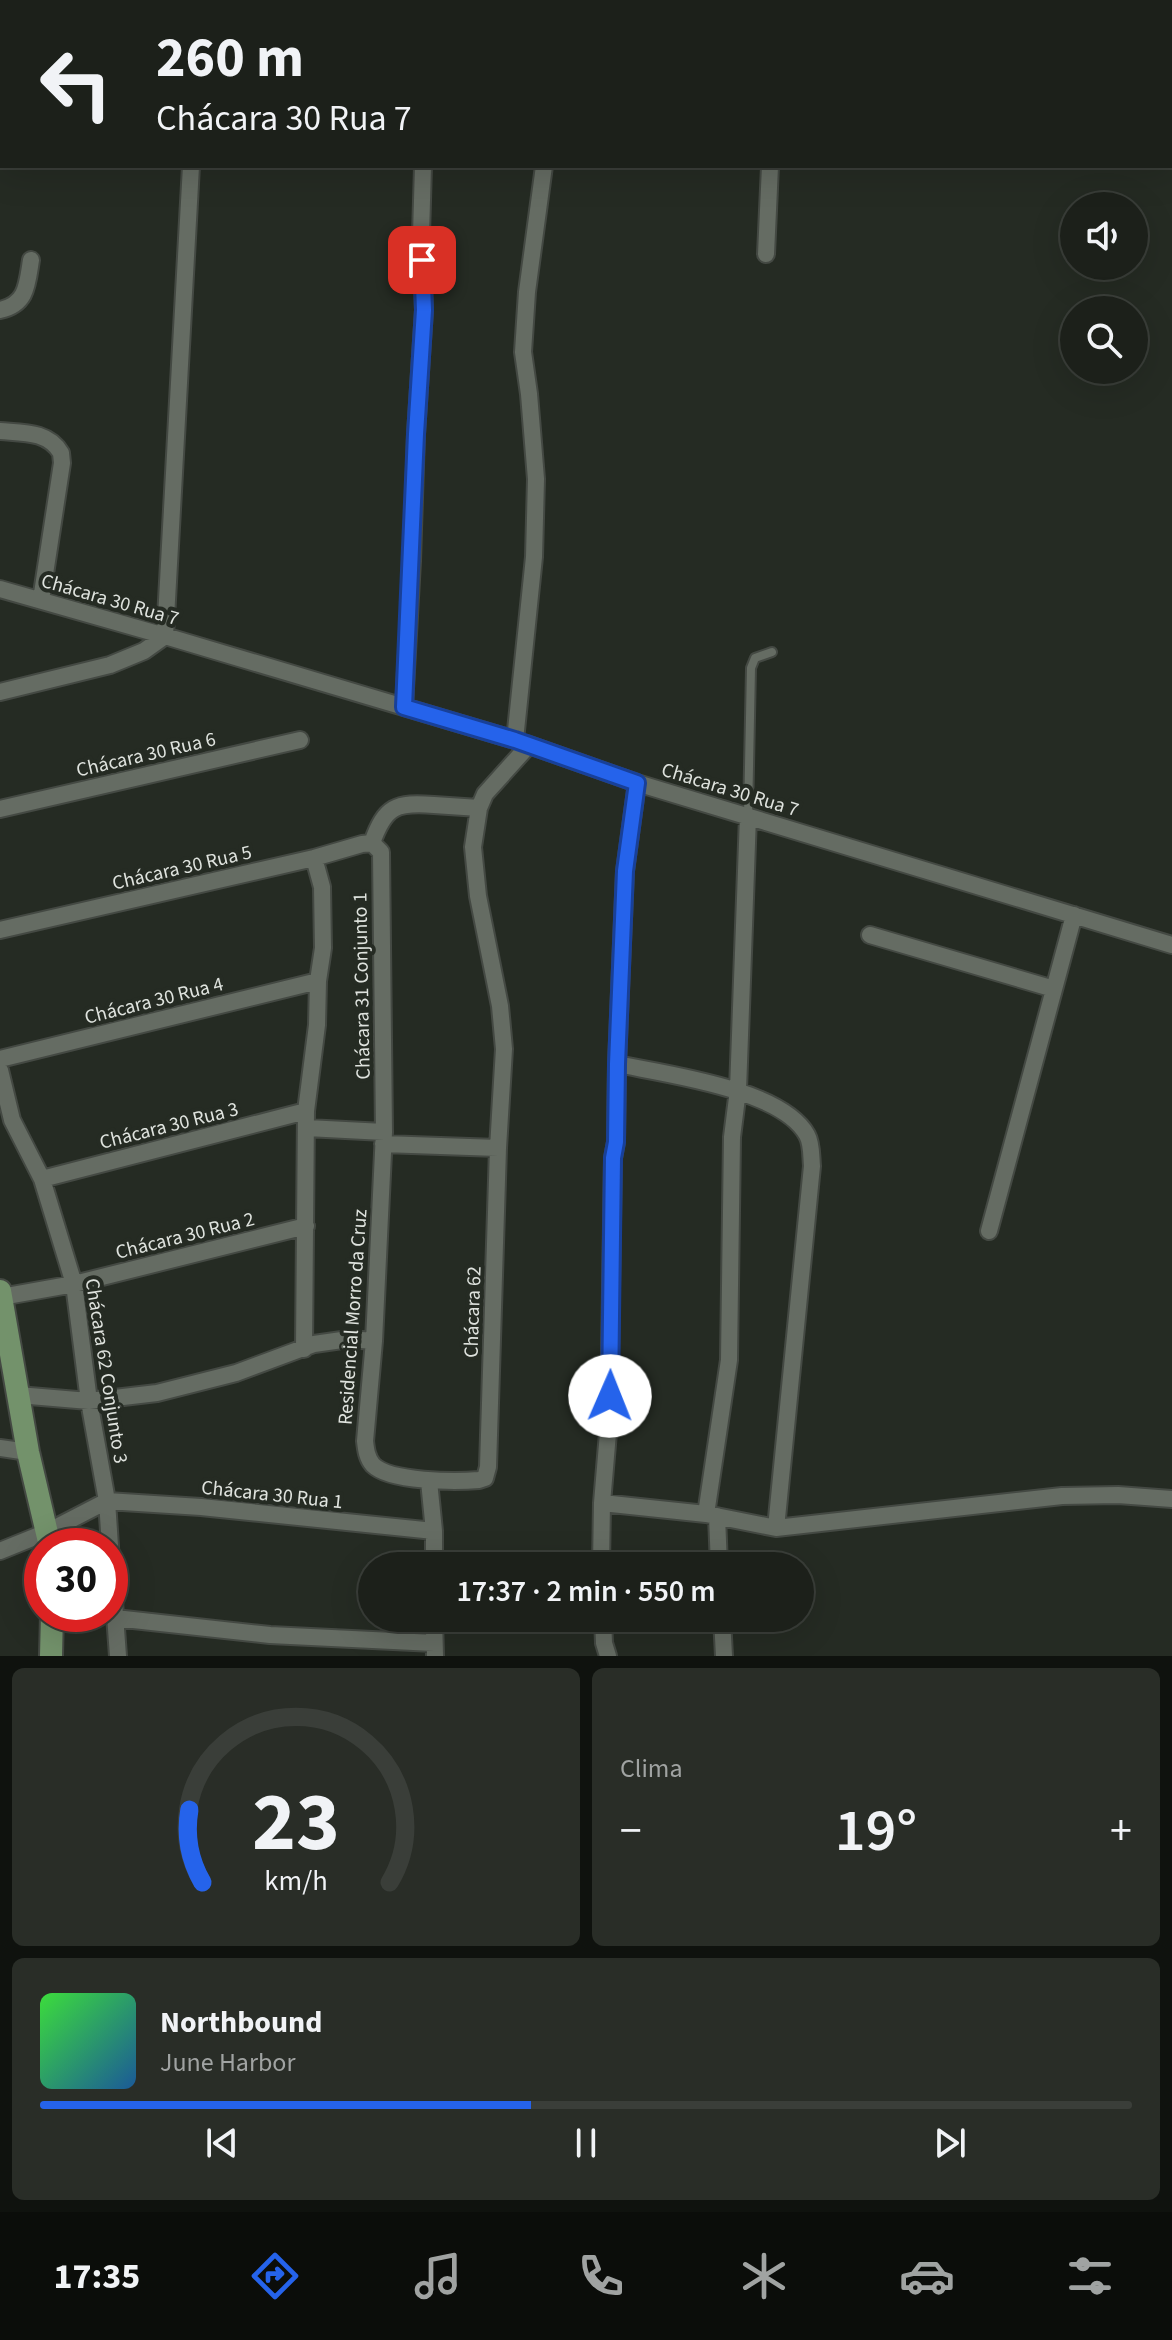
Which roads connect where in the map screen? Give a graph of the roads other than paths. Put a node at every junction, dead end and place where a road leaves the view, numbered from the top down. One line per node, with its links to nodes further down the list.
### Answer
1 (191, 168): 11 (street)
2 (423, 168): 14 (street)
3 (544, 168): 16 (street)
4 (770, 168): 5 (street)
5 (766, 254)
6 (31, 260): 7 (street)
7 (0, 310)
8 (0, 431): 10 (street)
9 (0, 589): 10 (street, Chácara 30 Rua 7)
10 (41, 600): 11 (street, Chácara 30 Rua 7)
11 (165, 636): 13 (street); 14 (street, Chácara 30 Rua 7)
12 (772, 652): 20 (lane)
13 (0, 692)
14 (404, 707): 16 (street, Chácara 30 Rua 7)
15 (300, 740): 19 (street, Chácara 30 Rua 6)
16 (522, 743): 17 (street, Chácara 30 Rua 7); 18 (street)
17 (637, 783): 20 (street, Chácara 30 Rua 7); 30 (street)
18 (479, 808): 21 (street); 36 (street)
19 (0, 809)
20 (748, 816): 23 (street, Chácara 30 Rua 7); 32 (street)
21 (372, 843): 22 (street, Chácara 30 Rua 5); 35 (street, Chácara 31 Conjunto 1)
22 (314, 858): 24 (street, Chácara 30 Rua 5); 27 (street)
23 (1074, 915): 26 (street, Chácara 30 Rua 7); 28 (street)
24 (0, 930)
25 (870, 935): 28 (street)
26 (1172, 945)
27 (318, 981): 29 (street, Chácara 30 Rua 4); 34 (street)
28 (1054, 989): 39 (street)
29 (0, 1059)
30 (617, 1064): 32 (street); 53 (street)
31 (0, 1070): 33 (street, Chácara 62 Conjunto 3)
32 (738, 1090): 54 (street); 58 (street)
33 (5, 1110): 37 (street, Chácara 62 Conjunto 3)
34 (306, 1120): 35 (street); 37 (street, Chácara 30 Rua 3); 38 (street)
35 (384, 1138): 36 (street); 43 (street, Residencial Morro da Cruz)
36 (498, 1148): 49 (street, Chácara 62)
37 (42, 1179): 40 (street, Chácara 62 Conjunto 3)
38 (306, 1226): 40 (street, Chácara 30 Rua 2); 44 (street)
39 (989, 1231)
40 (74, 1284): 41 (street, Chácara 30 Rua 2); 46 (street, Chácara 62 Conjunto 3)
41 (0, 1294): 42 (main road)
42 (3, 1332): 45 (main road)
43 (374, 1341): 44 (street); 50 (street, Residencial Morro da Cruz)
44 (304, 1349): 46 (street)
45 (18, 1395): 46 (street); 48 (main road)
46 (89, 1401): 52 (street, Chácara 62 Conjunto 3)
47 (0, 1448): 48 (street)
48 (28, 1452): 55 (main road)
49 (485, 1478): 50 (street, Residencial Morro da Cruz)
50 (429, 1481): 59 (street)
51 (1172, 1499): 58 (street)
52 (107, 1501): 56 (street); 57 (street, Chácara 62 Conjunto 3); 59 (street, Chácara 30 Rua 1)
53 (602, 1503): 54 (street); 63 (street)
54 (712, 1515): 58 (street); 64 (street)
55 (46, 1528)
56 (66, 1528)
57 (109, 1528)
58 (776, 1528)
59 (434, 1531): 62 (street)
60 (24, 1545): 61 (street)
61 (0, 1551)
62 (434, 1552)
63 (601, 1552)
64 (717, 1552)
65 (128, 1619): 70 (street)
66 (52, 1632): 71 (main road)
67 (116, 1632): 72 (street, Chácara 62 Conjunto 3)
68 (604, 1632): 73 (street)
69 (723, 1632): 74 (street)
70 (434, 1650)
71 (51, 1656)
72 (118, 1656)
73 (608, 1656)
74 (724, 1656)

